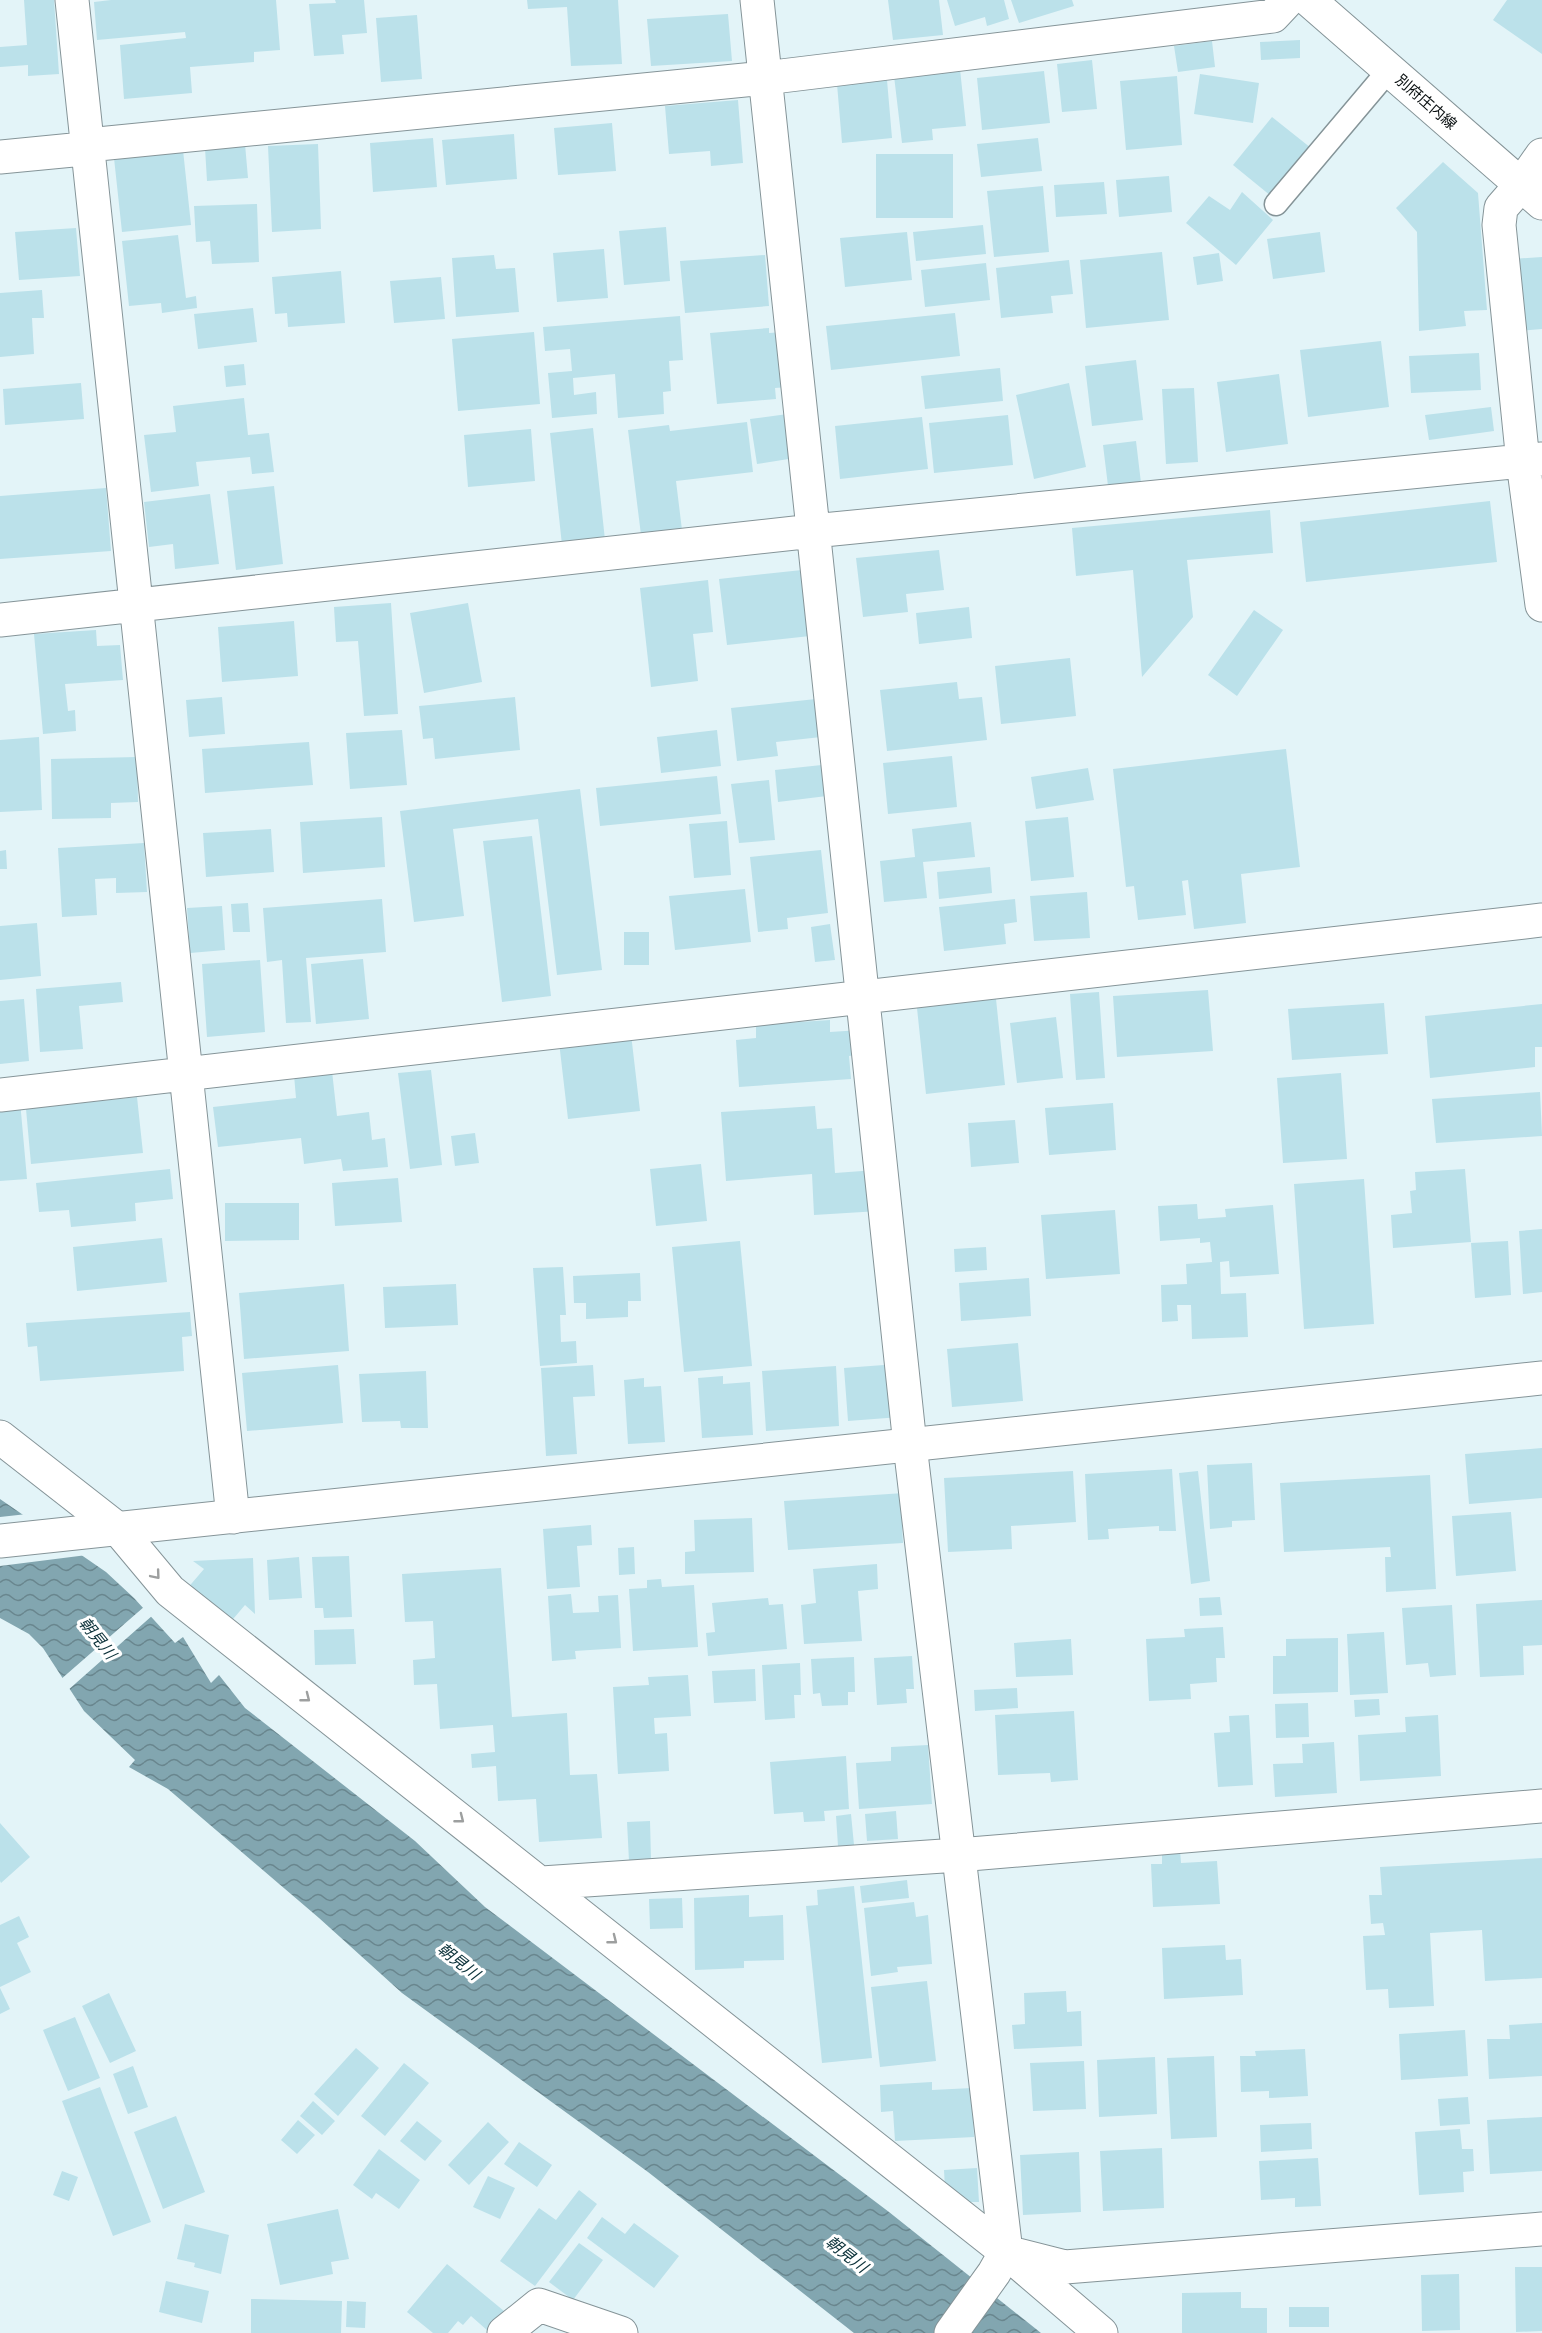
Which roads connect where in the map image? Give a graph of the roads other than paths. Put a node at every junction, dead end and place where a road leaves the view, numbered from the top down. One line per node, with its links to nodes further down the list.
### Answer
1 (72, 0): 7 (street)
2 (757, 0): 6 (street)
3 (1288, 0): 6 (street)
4 (1309, 0): 5 (street, 別府庄内線)
5 (1389, 70): 10 (street, 別府庄内線); 11 (lane)
6 (765, 78): 7 (street); 13 (street)
7 (88, 146): 9 (street); 15 (street)
8 (1542, 155): 10 (street)
9 (0, 157)
10 (1531, 194): 12 (street)
11 (1276, 204)
12 (1532, 460): 13 (street); 14 (street)
13 (813, 531): 15 (street); 18 (street)
14 (1542, 605)
15 (136, 606): 16 (street); 19 (street)
16 (0, 620)
17 (1542, 920): 18 (street)
18 (862, 997): 19 (street); 23 (street)
19 (186, 1074): 20 (street); 24 (street)
20 (0, 1095)
21 (1542, 1378): 23 (street)
22 (0, 1437): 25 (street)
23 (910, 1445): 24 (street); 28 (street)
24 (233, 1517): 25 (street)
25 (118, 1530): 26 (street); 29 (street, one-way to 29)
26 (0, 1541)
27 (1542, 1806): 28 (street)
28 (958, 1855): 29 (street); 31 (street)
29 (542, 1883): 31 (street, one-way to 31)
30 (1542, 2229): 31 (street)
31 (1000, 2263): 34 (street); 35 (street)
32 (504, 2333): 33 (street)
33 (621, 2333)
34 (951, 2333)
35 (1101, 2333)

